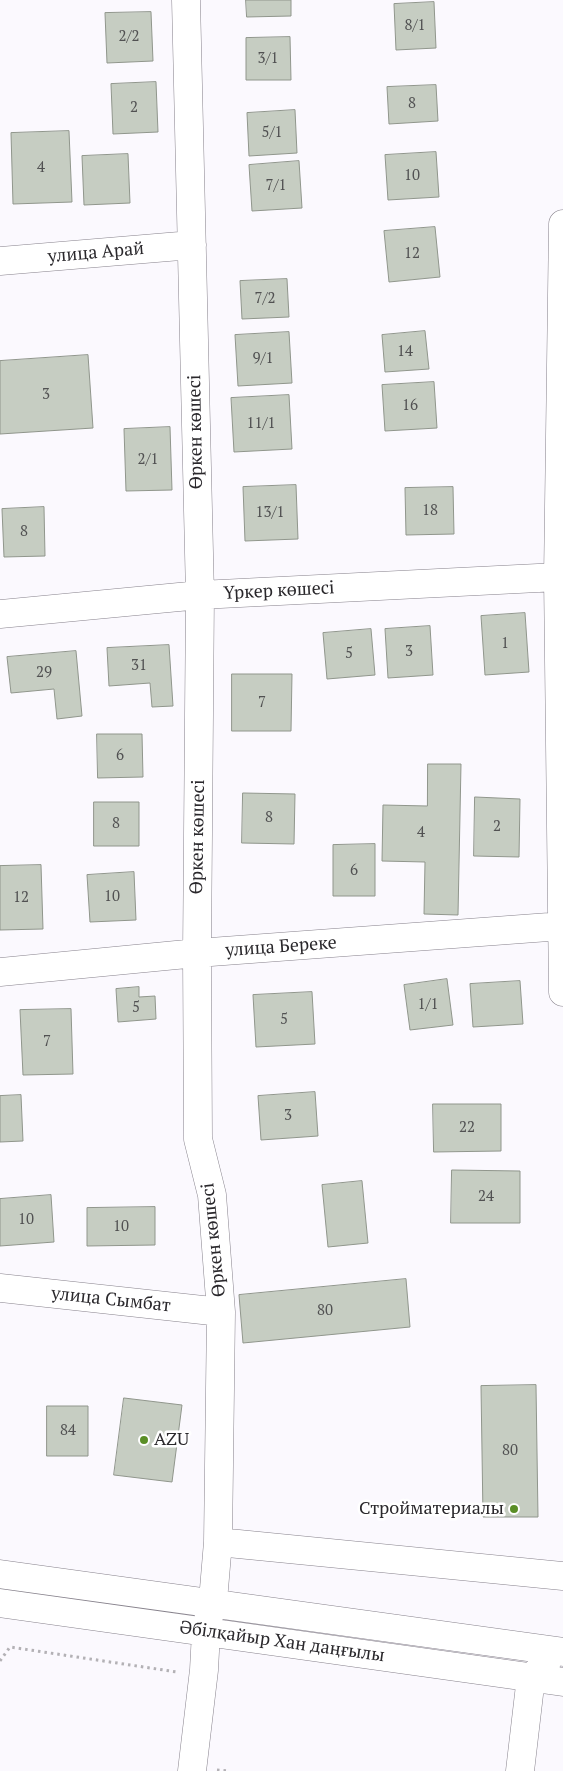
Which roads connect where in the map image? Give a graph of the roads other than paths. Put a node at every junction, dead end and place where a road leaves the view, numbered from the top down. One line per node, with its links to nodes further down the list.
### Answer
1 (186, 0): 3 (street, Өркен көшесі)
2 (563, 224): 5 (street)
3 (192, 245): 4 (street, улица Арай); 6 (street, Өркен көшесі)
4 (0, 261)
5 (558, 577): 6 (street, Үркер көшесі); 8 (street)
6 (200, 595): 7 (street, Үркер көшесі); 9 (street, Өркен көшесі)
7 (0, 614)
8 (563, 926): 9 (street, улица Береке); 11 (street)
9 (197, 953): 10 (street, улица Береке); 13 (street, Өркен көшесі)
10 (0, 972)
11 (563, 992)
12 (0, 1288): 13 (street, улица Сымбат)
13 (221, 1312): 14 (street, Өркен көшесі)
14 (218, 1542): 16 (street); 18 (street, Өркен көшесі)
15 (0, 1574): 18 (street, Әбілқайыр Хан даңғылы)
16 (563, 1576)
17 (0, 1603): 19 (street, Әбілқайыр Хан даңғылы)
18 (212, 1604): 19 (street, Өркен көшесі); 20 (street, Әбілқайыр Хан даңғылы)
19 (206, 1632): 21 (street, Әбілқайыр Хан даңғылы); 23 (street, Өркен көшесі)
20 (563, 1648): 21 (street)
21 (531, 1677): 22 (street, Әбілқайыр Хан даңғылы); 24 (street)
22 (563, 1682)
23 (193, 1769)
24 (520, 1771)

